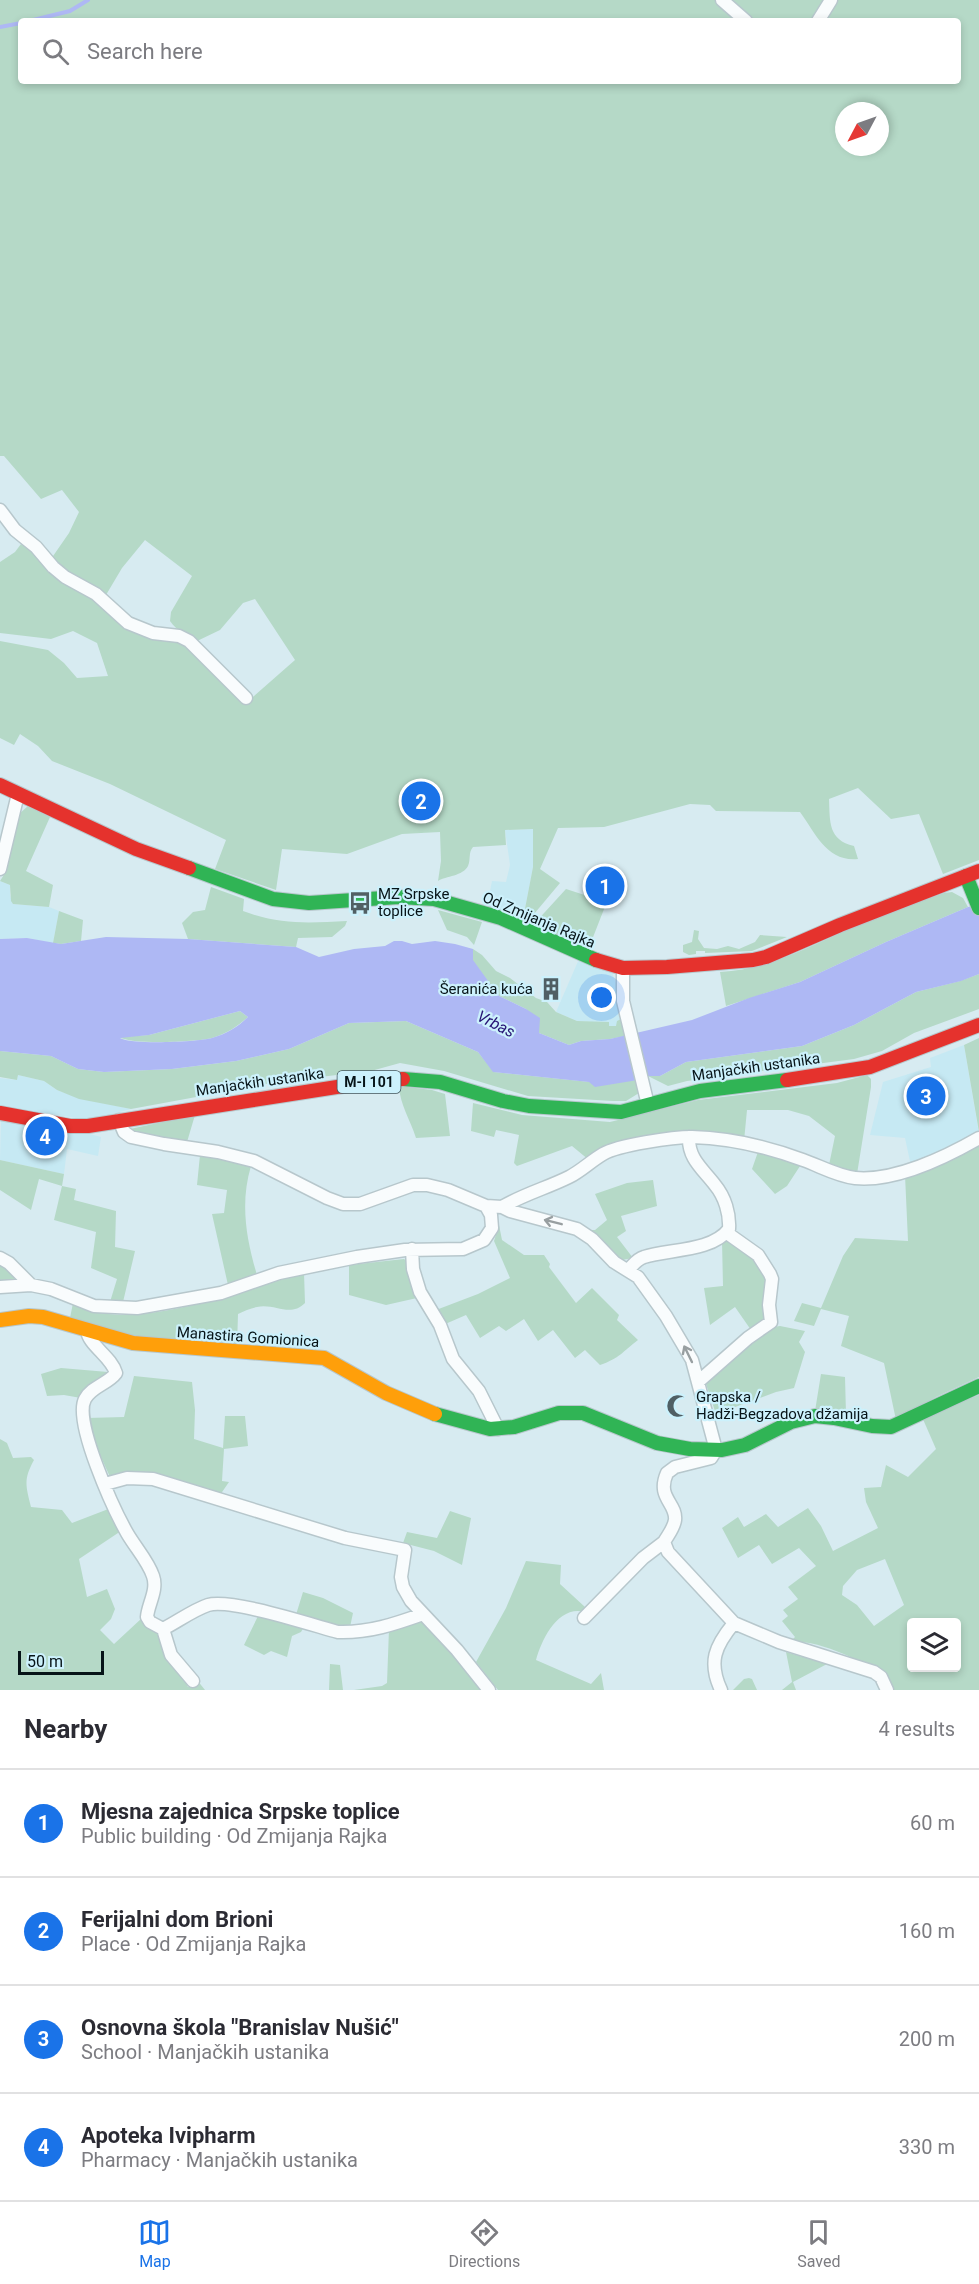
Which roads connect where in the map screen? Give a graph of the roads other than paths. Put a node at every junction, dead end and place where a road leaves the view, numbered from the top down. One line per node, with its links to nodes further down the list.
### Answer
1 (722, 0): 3 (street)
2 (831, 0): 4 (street)
3 (743, 18)
4 (820, 18)
5 (0, 510): 6 (street)
6 (246, 698)
7 (0, 785): 8 (street, Od Zmijanja Rajka)
8 (18, 794): 9 (street); 12 (street, Od Zmijanja Rajka)
9 (0, 869)
10 (972, 874): 11 (street); 12 (street, Od Zmijanja Rajka)
11 (977, 902)
12 (622, 968): 14 (street)
13 (979, 1025): 14 (street, Manjačkih ustanika / M-I 101)
14 (648, 1105): 16 (street, Manjačkih ustanika / M-I 101)
15 (0, 1113): 17 (street, Manjačkih ustanika / M-I 101)
16 (119, 1120): 17 (street, Manjačkih ustanika / M-I 101); 18 (street)
17 (88, 1126): 18 (street)
18 (131, 1137): 21 (street)
19 (690, 1137): 20 (street); 22 (street); 23 (street)
20 (979, 1138)
21 (486, 1206): 22 (street); 24 (street, Manastira Gomionica)
22 (502, 1207): 26 (street, one-way to 22)
23 (727, 1233): 26 (street); 31 (street)
24 (412, 1250): 27 (street, Manastira Gomionica); 33 (street)
25 (0, 1258): 27 (street)
26 (629, 1269): 31 (street, one-way to 26)
27 (31, 1285): 28 (street, Manastira Gomionica)
28 (0, 1287)
29 (0, 1320): 30 (street, Manastira Gomionica)
30 (87, 1330): 33 (street, Manastira Gomionica); 35 (street)
31 (698, 1382): 34 (street)
32 (979, 1386): 34 (street, Manastira Gomionica)
33 (498, 1429): 34 (street, Manastira Gomionica)
34 (716, 1450): 36 (street)
35 (105, 1484): 37 (street); 40 (street)
36 (664, 1542): 38 (street); 39 (street)
37 (423, 1614): 40 (street); 42 (street)
38 (584, 1618)
39 (734, 1623): 43 (street); 44 (street)
40 (163, 1629): 41 (street)
41 (193, 1681)
42 (489, 1690)
43 (721, 1690)
44 (887, 1690)

